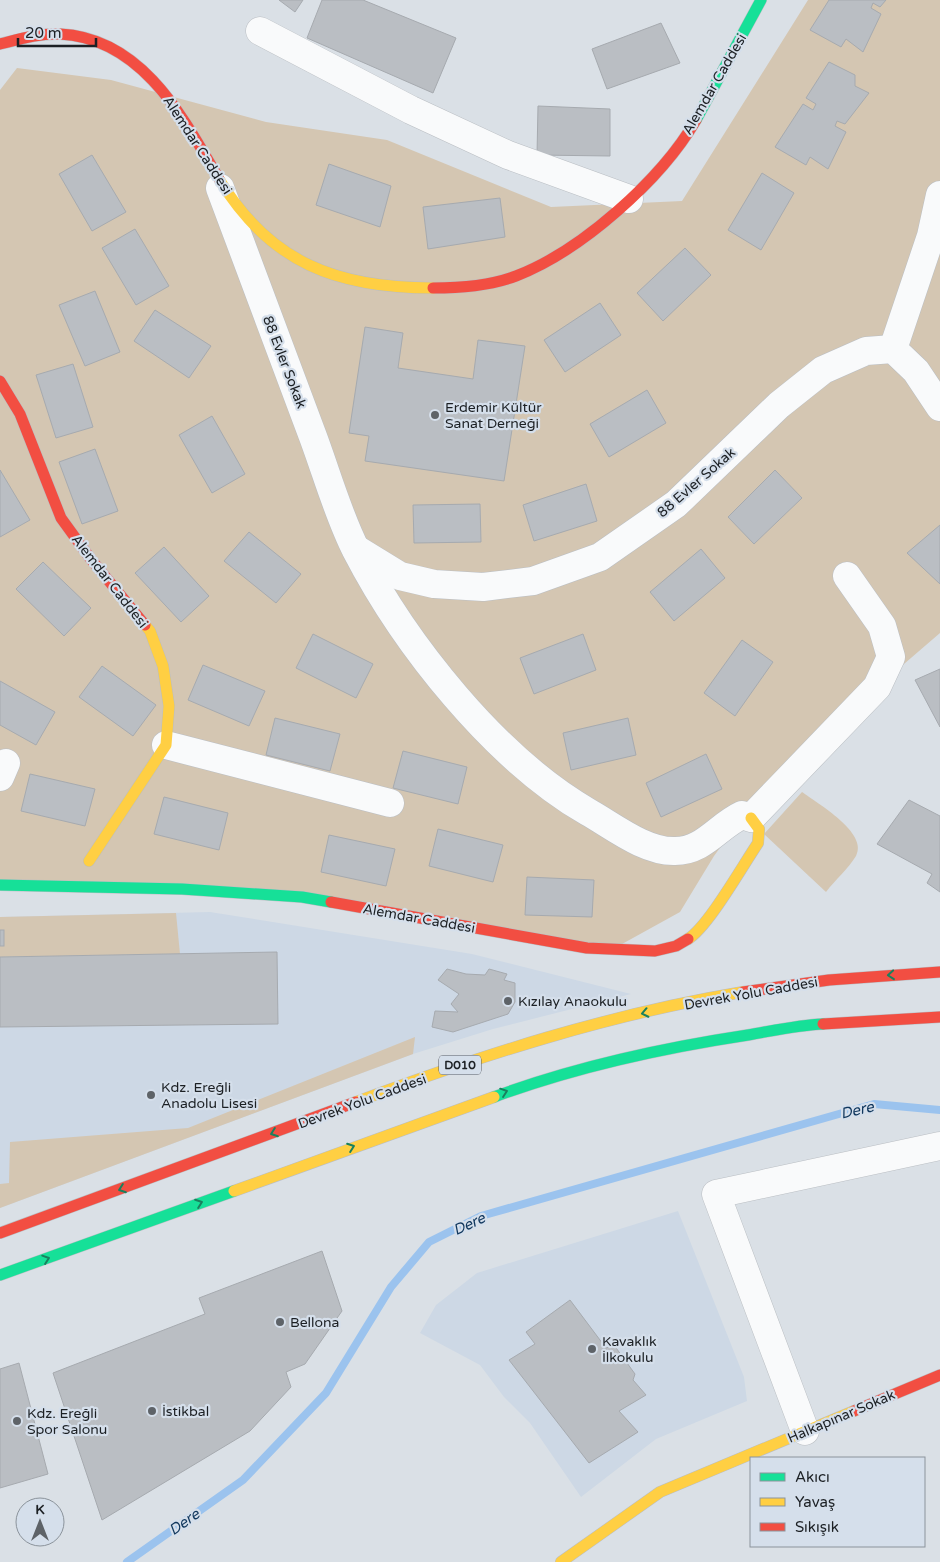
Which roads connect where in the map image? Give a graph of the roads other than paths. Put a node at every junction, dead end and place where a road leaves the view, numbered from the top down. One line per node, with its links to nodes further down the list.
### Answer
1 (761, 0): 6 (main road, Alemdar Caddesi)
2 (260, 30): 6 (street)
3 (0, 44): 4 (main road, Alemdar Caddesi)
4 (215, 175): 6 (main road, Alemdar Caddesi); 10 (street, 88 Evler Sokak)
5 (940, 195): 7 (street)
6 (629, 199)
7 (893, 349): 9 (street); 10 (street, 88 Evler Sokak)
8 (0, 382): 12 (main road, Alemdar Caddesi)
9 (940, 408)
10 (355, 549): 14 (street, 88 Evler Sokak)
11 (846, 576): 14 (street)
12 (166, 745): 13 (street); 15 (main road, Alemdar Caddesi)
13 (390, 803)
14 (751, 818): 16 (main road, Alemdar Caddesi)
15 (89, 861)
16 (0, 885)
17 (830, 968): 19 (main road)
18 (940, 972): 19 (main road, Devrek Yolu Caddesi / D010, one-way to 19)
19 (865, 977): 21 (main road, Devrek Yolu Caddesi / D010)
20 (690, 992): 21 (main road)
21 (668, 1008): 24 (main road, Devrek Yolu Caddesi / D010, one-way to 24)
22 (940, 1016): 25 (main road, one-way to 22)
23 (940, 1146): 27 (street)
24 (0, 1233)
25 (0, 1275)
26 (940, 1374): 27 (main road, Halkapınar Sokak)
27 (805, 1431): 28 (main road, Halkapınar Sokak)
28 (561, 1562)

